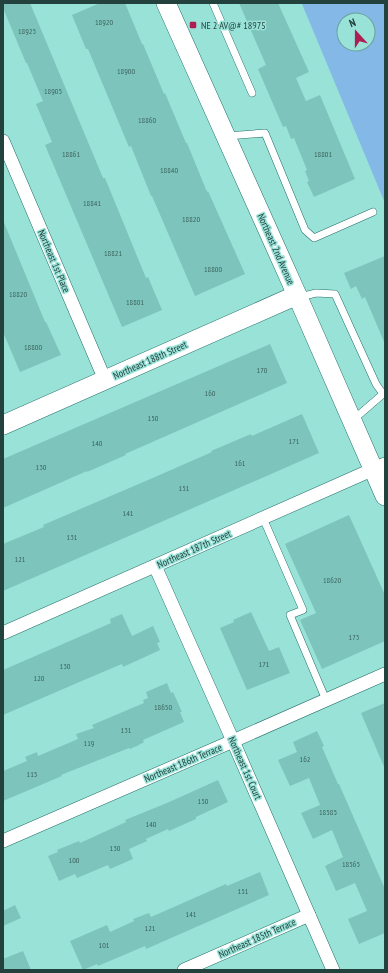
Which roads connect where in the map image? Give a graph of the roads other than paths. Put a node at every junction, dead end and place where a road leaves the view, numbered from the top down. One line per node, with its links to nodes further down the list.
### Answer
1 (166, 3): 4 (street, Northeast 2nd Avenue)
2 (213, 3): 3 (lane)
3 (252, 93)
4 (225, 136): 6 (lane); 7 (street, Northeast 2nd Avenue)
5 (3, 141): 8 (street, Northeast 1st Place)
6 (373, 212)
7 (297, 296): 8 (street, Northeast 188th Street); 9 (lane); 10 (street, Northeast 2nd Avenue)
8 (105, 380): 11 (street, Northeast 188th Street)
9 (384, 394): 10 (lane)
10 (352, 421): 12 (street, Northeast 2nd Avenue)
11 (3, 425)
12 (379, 467): 13 (street, Northeast 2nd Avenue); 14 (street, Northeast 187th Street)
13 (385, 496)
14 (263, 518): 15 (street, Northeast 187th Street); 18 (lane)
15 (155, 566): 16 (street, Northeast 187th Street); 19 (street, Northeast 1st Court)
16 (3, 633)
17 (385, 674): 18 (street, Northeast 186th Terrace)
18 (326, 700): 19 (street, Northeast 186th Terrace)
19 (233, 741): 20 (street, Northeast 186th Terrace); 21 (street, Northeast 1st Court)
20 (3, 841)
21 (309, 915): 22 (street, Northeast 185th Terrace); 23 (street, Northeast 1st Court)
22 (184, 970)
23 (333, 970)

